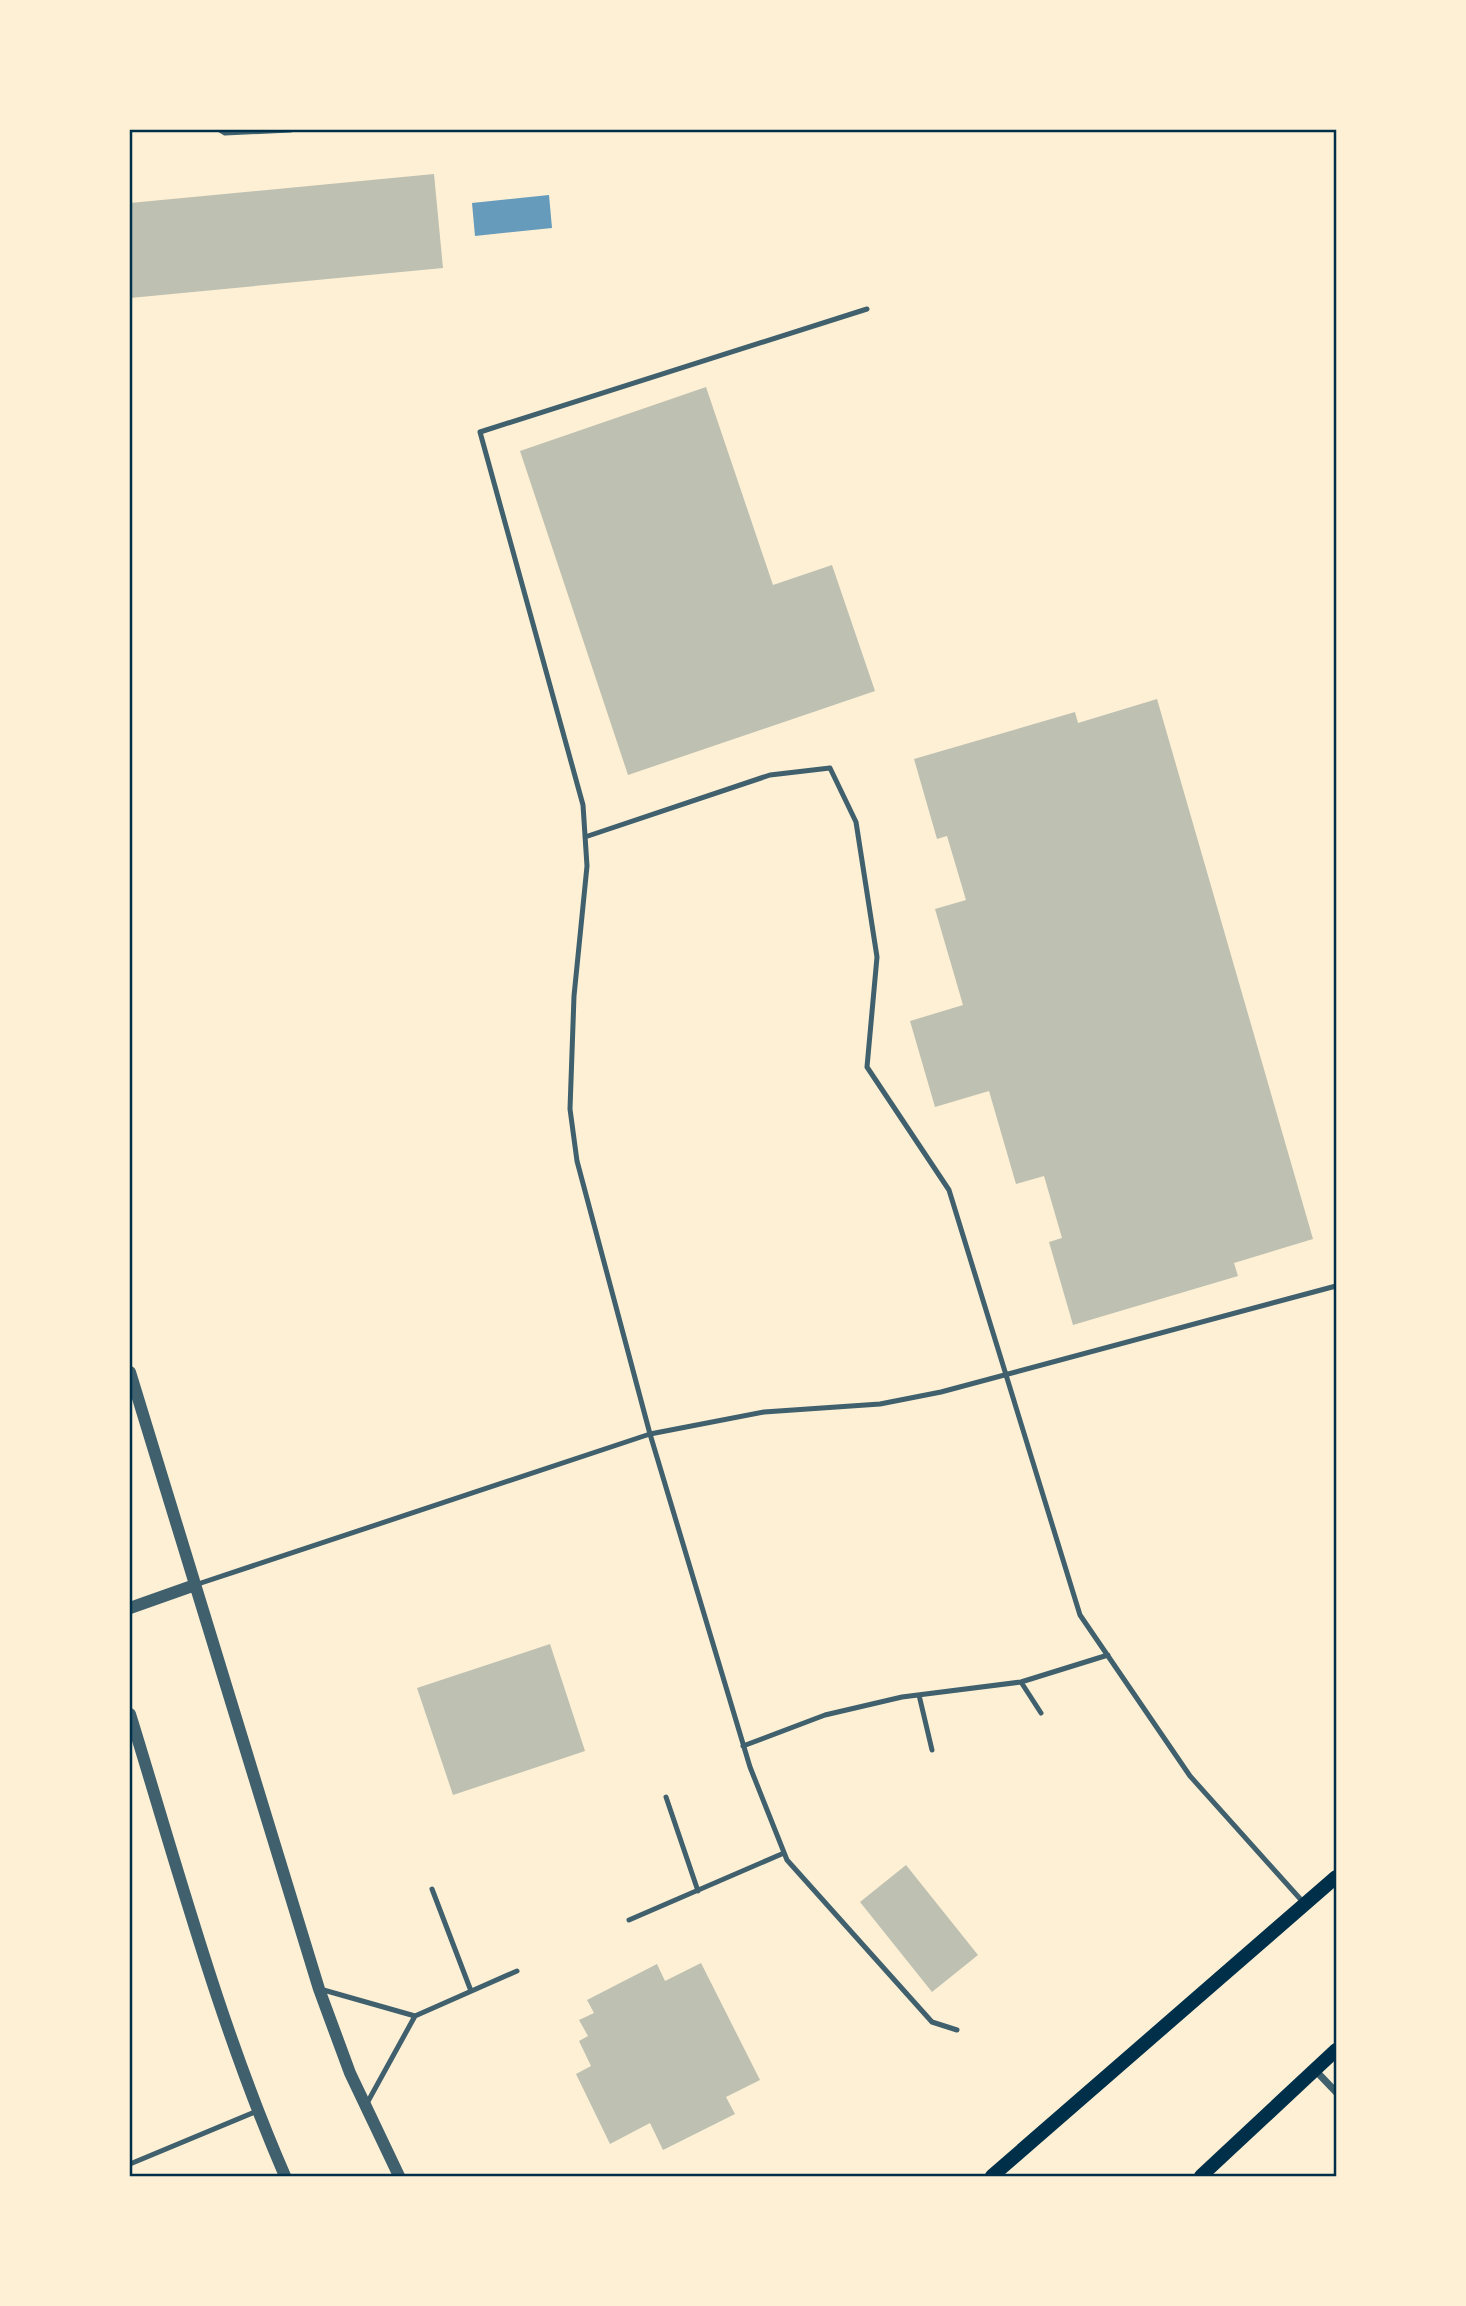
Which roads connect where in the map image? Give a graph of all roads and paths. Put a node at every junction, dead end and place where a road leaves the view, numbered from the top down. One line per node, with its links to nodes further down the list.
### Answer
1 (220, 130): 2 (lane)
2 (292, 130)
3 (867, 309): 4 (lane)
4 (585, 837): 7 (lane); 8 (lane)
5 (1336, 1286): 7 (lane)
6 (130, 1372): 9 (street)
7 (1005, 1374): 8 (lane); 11 (lane)
8 (650, 1434): 9 (lane); 16 (lane)
9 (195, 1586): 10 (street); 26 (street)
10 (130, 1608)
11 (1108, 1656): 12 (lane); 23 (lane)
12 (1021, 1682): 13 (lane); 14 (lane)
13 (919, 1695): 16 (lane); 17 (lane)
14 (1041, 1713)
15 (130, 1714): 34 (street)
16 (743, 1746): 19 (lane)
17 (932, 1750)
18 (666, 1797): 22 (lane)
19 (784, 1853): 22 (lane); 29 (lane)
20 (1336, 1877): 23 (main road)
21 (432, 1889): 27 (lane)
22 (698, 1891): 24 (lane)
23 (1305, 1905): 38 (main road)
24 (629, 1920)
25 (517, 1971): 27 (lane)
26 (319, 1989): 28 (lane); 33 (street)
27 (471, 1992): 28 (lane)
28 (415, 2016): 33 (lane)
29 (957, 2030)
30 (1336, 2050): 31 (main road)
31 (1315, 2069): 32 (street); 39 (main road)
32 (1336, 2092)
33 (366, 2106): 37 (street)
34 (257, 2111): 35 (lane); 36 (street)
35 (130, 2164)
36 (285, 2176)
37 (399, 2176)
38 (992, 2176)
39 (1201, 2176)

